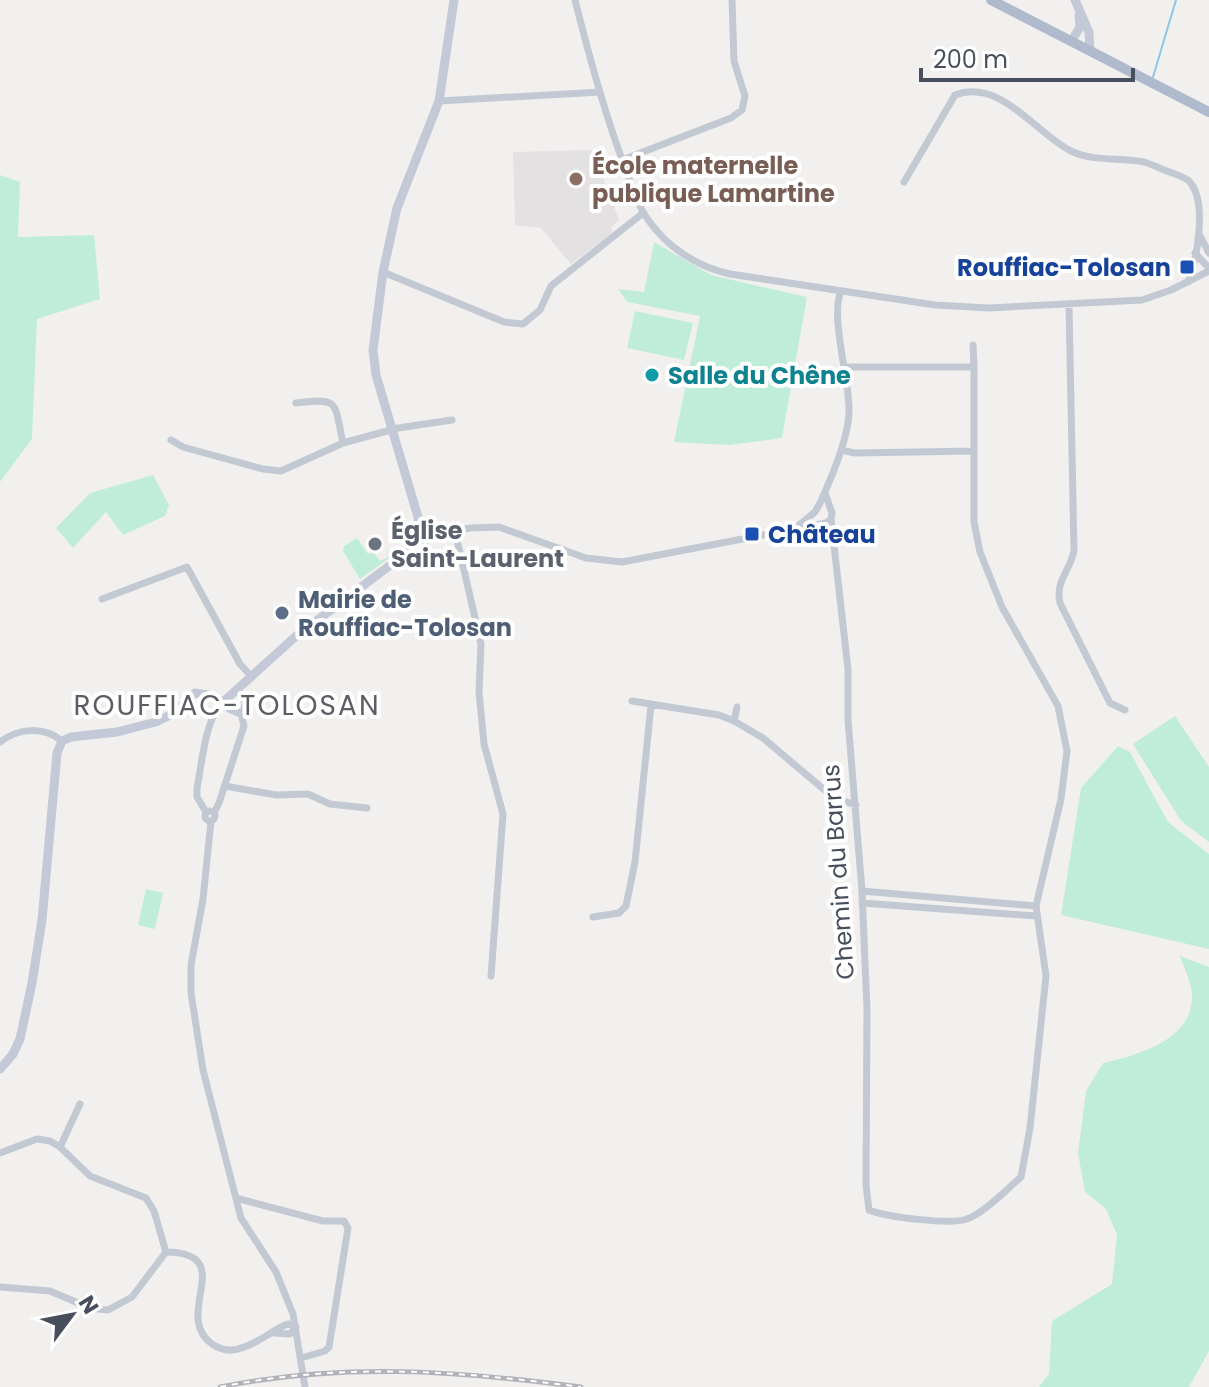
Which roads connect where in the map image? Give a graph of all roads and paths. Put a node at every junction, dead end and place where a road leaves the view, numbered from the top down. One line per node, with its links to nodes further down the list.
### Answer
1 (454, 0): 9 (street)
2 (575, 0): 8 (street)
3 (732, 0): 11 (street)
4 (991, 0): 6 (main road)
5 (1076, 2): 6 (street); 7 (street)
6 (1072, 40): 7 (main road)
7 (1090, 50): 10 (main road)
8 (600, 92): 9 (street); 11 (street)
9 (439, 101): 18 (street)
10 (1209, 112)
11 (622, 160): 13 (street)
12 (904, 182): 14 (street)
13 (643, 213): 18 (street); 20 (street)
14 (1199, 234): 15 (street); 16 (street)
15 (1195, 253): 17 (street); 19 (street)
16 (1209, 253)
17 (1209, 269): 19 (street)
18 (383, 272): 27 (street)
19 (1188, 282): 21 (street)
20 (841, 291): 21 (street); 23 (street)
21 (1069, 306): 48 (street)
22 (973, 345): 24 (street)
23 (845, 367): 24 (street); 30 (street)
24 (974, 367): 31 (street)
25 (296, 403): 29 (street)
26 (452, 420): 27 (street)
27 (392, 429): 29 (street); 39 (street)
28 (171, 440): 29 (street)
29 (343, 443)
30 (841, 450): 31 (street); 32 (street)
31 (973, 451): 59 (street)
32 (825, 493): 33 (street); 34 (street)
33 (829, 508): 34 (street); 35 (street)
34 (816, 510): 36 (street); 37 (street)
35 (831, 519): 36 (street); 40 (street, Chemin du Barrus)
36 (821, 523): 37 (street); 40 (street)
37 (793, 529): 38 (street)
38 (455, 531): 39 (street); 62 (street)
39 (423, 534): 42 (street)
40 (831, 534): 54 (street, Chemin du Barrus)
41 (102, 599): 42 (street)
42 (250, 675): 43 (street)
43 (236, 690): 45 (street); 49 (street)
44 (632, 701): 46 (street)
45 (223, 702): 49 (street); 51 (street); 56 (street)
46 (651, 705): 50 (street); 61 (street)
47 (737, 707): 50 (street)
48 (1125, 710)
49 (241, 713): 53 (street)
50 (734, 721): 54 (street)
51 (62, 741): 52 (street); 63 (street)
52 (0, 742)
53 (225, 786): 55 (street); 56 (street)
54 (856, 805): 57 (street, Chemin du Barrus)
55 (367, 808)
56 (210, 815): 67 (street)
57 (862, 891): 58 (street, Chemin du Barrus); 59 (street)
58 (862, 903): 60 (street); 60 (street, Chemin du Barrus)
59 (1036, 906): 60 (street)
60 (1036, 916)
61 (593, 917)
62 (491, 976)
63 (0, 1069)
64 (80, 1104): 65 (street)
65 (60, 1147): 66 (street); 68 (street)
66 (0, 1153)
67 (236, 1198): 70 (street); 71 (street)
68 (166, 1252): 69 (street); 70 (street)
69 (0, 1287)
70 (292, 1328): 71 (street)
71 (301, 1358): 72 (street)
72 (305, 1387)

